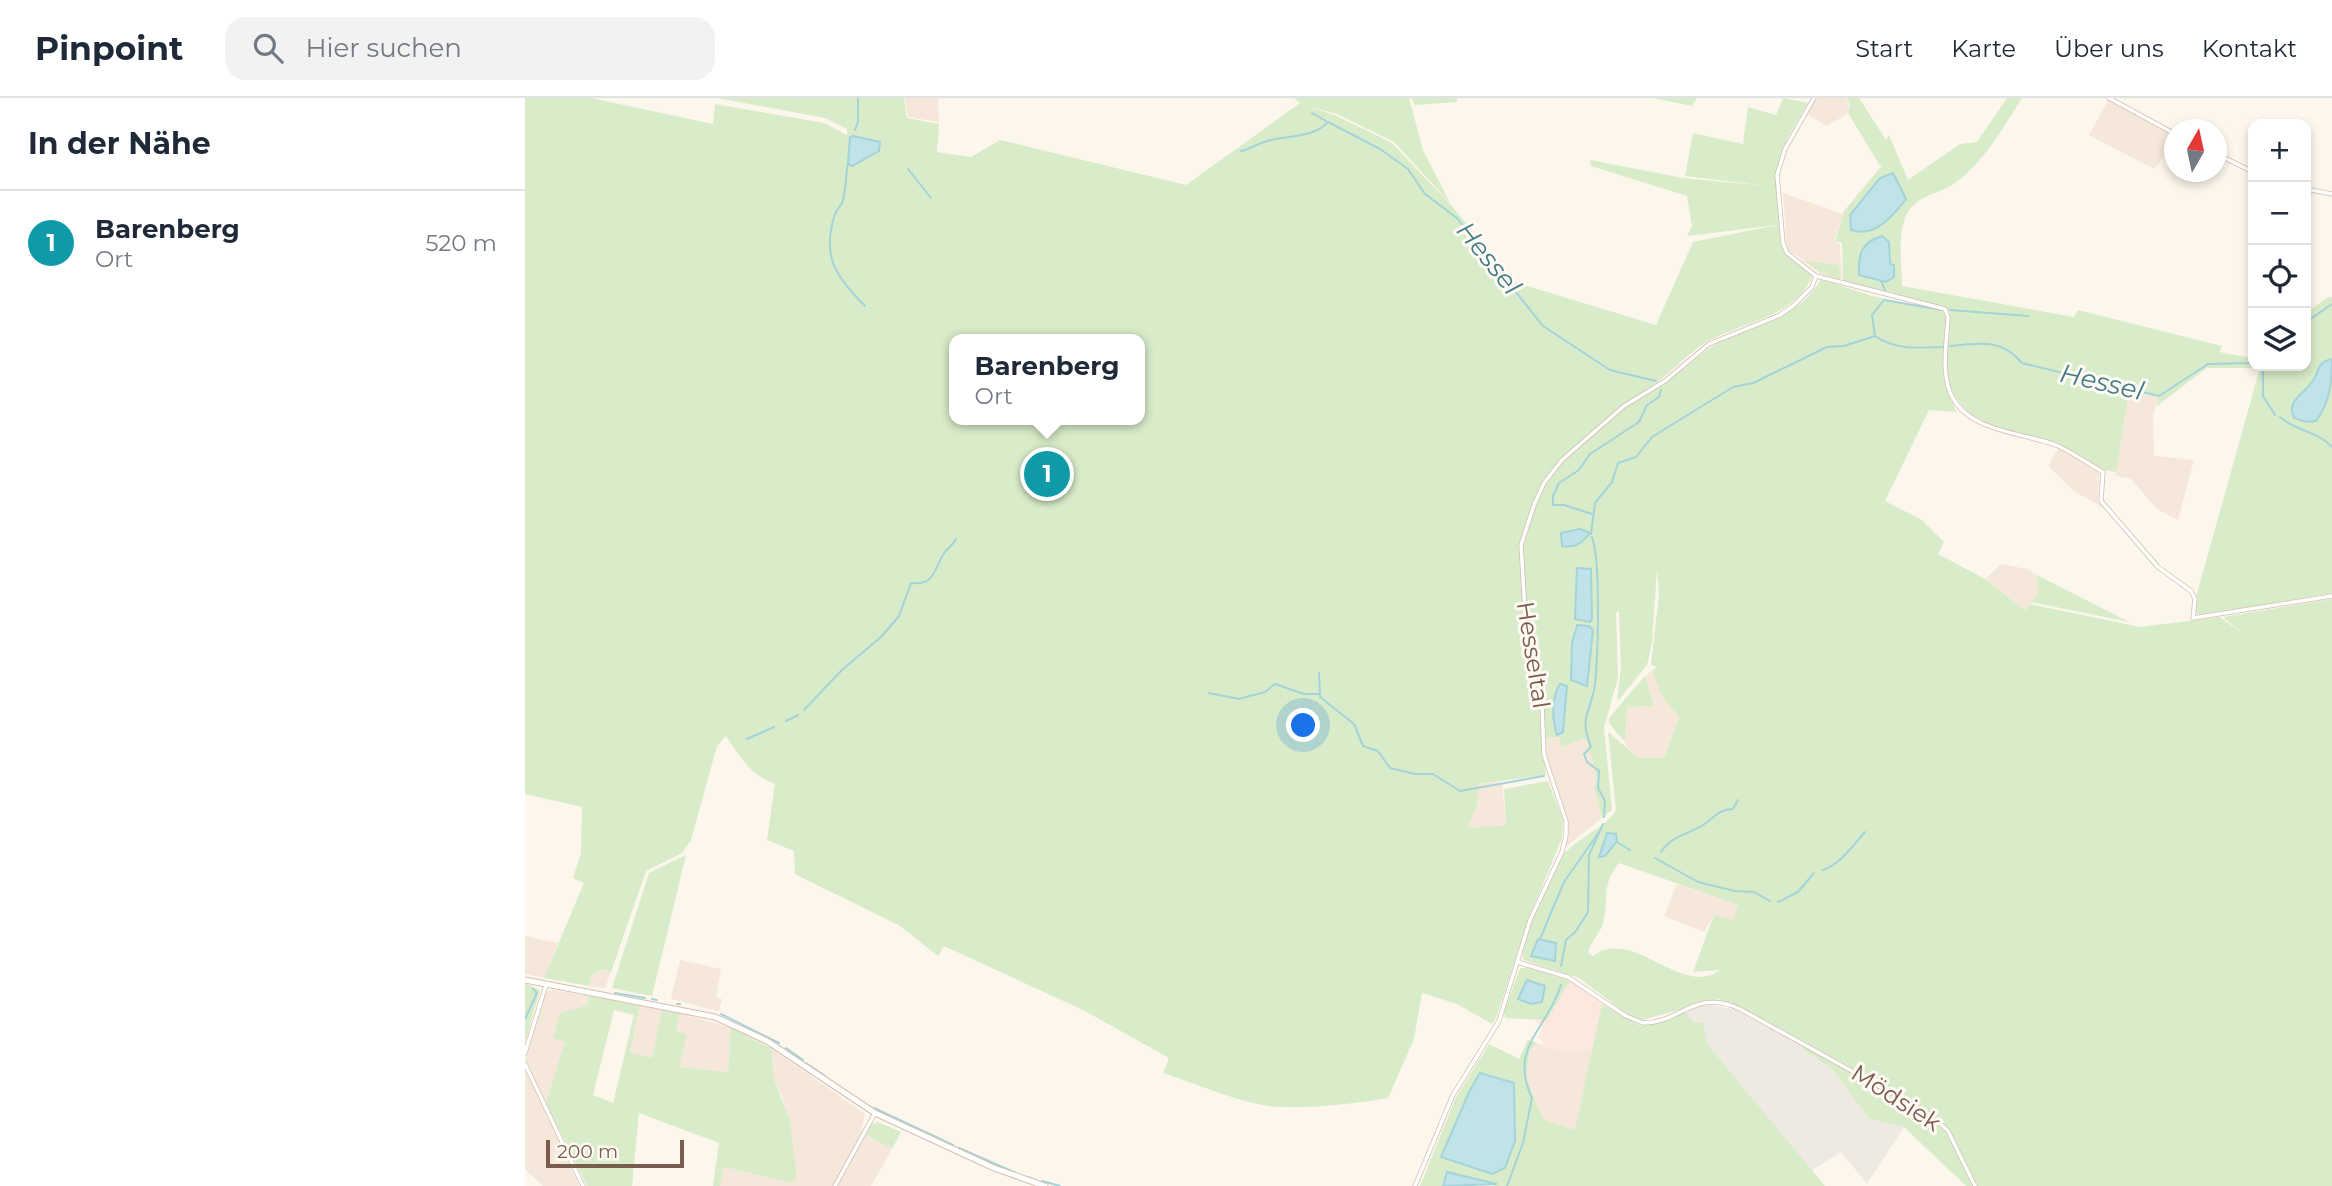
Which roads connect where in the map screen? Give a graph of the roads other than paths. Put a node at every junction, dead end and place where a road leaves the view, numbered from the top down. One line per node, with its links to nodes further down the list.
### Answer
1 (1814, 98): 8 (street)
2 (2109, 98): 3 (street)
3 (2164, 128)
4 (2227, 160): 5 (street)
5 (2248, 170)
6 (2311, 190): 7 (street)
7 (2332, 194)
8 (1817, 276): 9 (street); 10 (street, Hesseltal)
9 (2332, 596)
10 (1517, 962): 19 (street, Hesseltal); 20 (street, Mödsiek)
11 (525, 980): 12 (main road)
12 (546, 984): 13 (street); 15 (main road)
13 (525, 1053)
14 (525, 1065): 16 (street)
15 (875, 1113): 17 (street); 18 (main road)
16 (583, 1186)
17 (835, 1186)
18 (1045, 1186)
19 (1415, 1186)
20 (1975, 1186)

